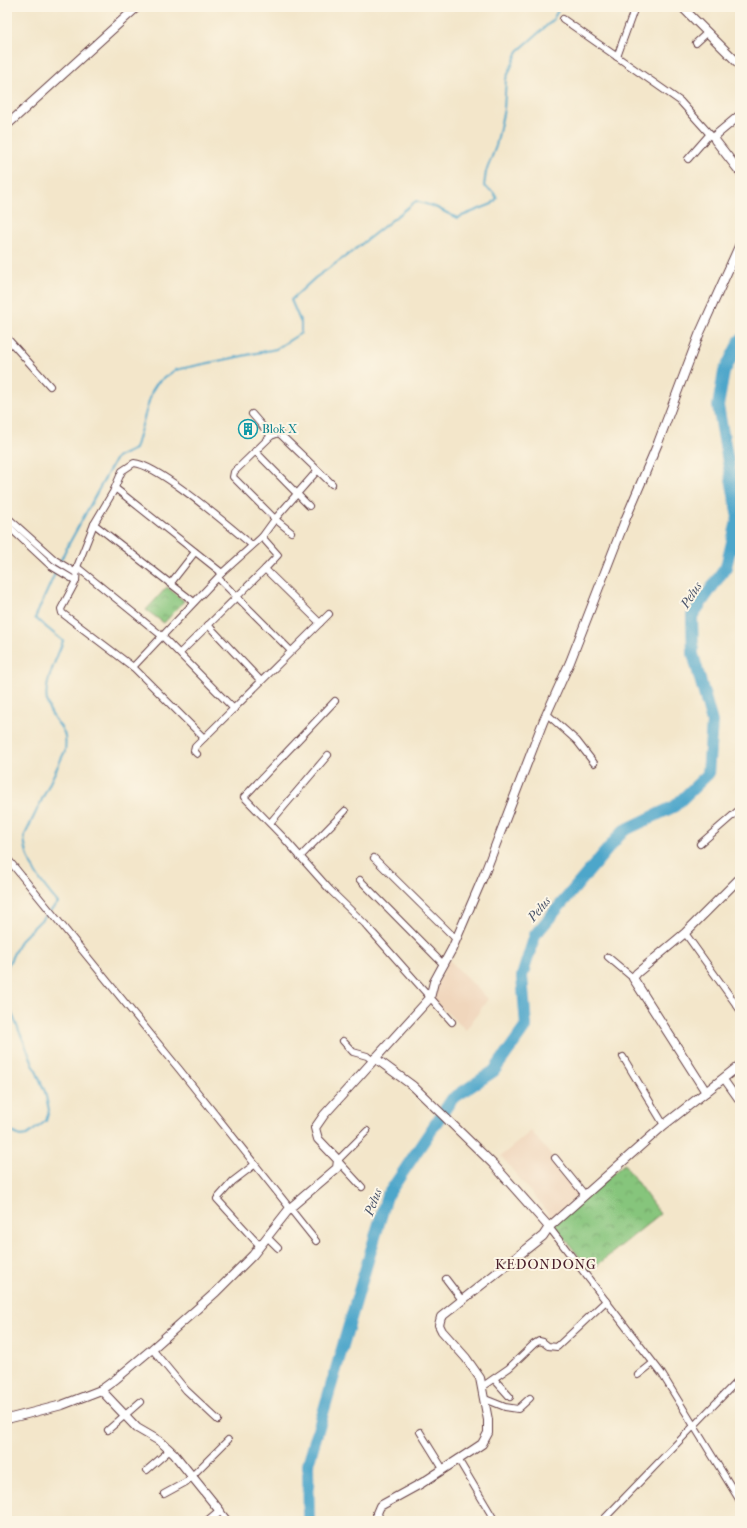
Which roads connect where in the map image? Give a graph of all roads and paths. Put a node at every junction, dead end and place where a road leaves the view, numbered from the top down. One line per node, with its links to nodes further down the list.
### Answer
1 (137, 7): 10 (street)
2 (635, 7): 7 (street)
3 (682, 7): 5 (street)
4 (563, 19): 7 (street)
5 (708, 32): 6 (street); 8 (street)
6 (696, 43)
7 (617, 57): 11 (street)
8 (740, 65)
9 (740, 115): 11 (street)
10 (7, 125)
11 (712, 138): 12 (street); 13 (street)
12 (688, 159)
13 (740, 172)
14 (740, 244): 52 (street)
15 (7, 338): 16 (street)
16 (50, 386)
17 (252, 414): 18 (street)
18 (271, 436): 19 (street); 20 (street)
19 (255, 451): 23 (street); 26 (street)
20 (317, 471): 21 (street); 23 (street)
21 (332, 484)
22 (115, 488): 27 (street); 31 (street); 32 (street)
23 (297, 493): 24 (street); 26 (street)
24 (309, 506)
25 (7, 517): 33 (street)
26 (275, 519): 29 (street); 30 (street)
27 (94, 524): 35 (street); 39 (street)
28 (7, 525): 33 (street)
29 (291, 532)
30 (262, 536): 31 (street); 34 (street)
31 (252, 545): 36 (street)
32 (195, 552): 36 (street); 39 (street)
33 (53, 563): 35 (street); 38 (street)
34 (265, 569): 40 (street); 43 (street)
35 (77, 570): 38 (street); 45 (street)
36 (222, 573): 37 (street)
37 (218, 578): 40 (street); 41 (street)
38 (76, 581): 48 (street)
39 (170, 584): 41 (street)
40 (237, 596): 44 (street); 46 (street)
41 (194, 602): 45 (street)
42 (329, 614): 43 (street)
43 (320, 623): 46 (street)
44 (208, 625): 47 (street); 49 (street)
45 (162, 636): 47 (street); 48 (street)
46 (291, 651): 49 (street)
47 (180, 653): 51 (street)
48 (133, 667): 53 (street)
49 (261, 681): 51 (street)
50 (335, 701): 59 (street)
51 (234, 709): 53 (street)
52 (546, 714): 56 (street); 67 (street)
53 (204, 738): 54 (street)
54 (197, 754)
55 (328, 755): 59 (street)
56 (594, 763)
57 (740, 809): 60 (street)
58 (345, 811): 61 (street)
59 (270, 823): 61 (street)
60 (700, 844)
61 (300, 857): 71 (street)
62 (7, 858): 85 (street)
63 (374, 858): 67 (street)
64 (740, 878): 66 (street)
65 (360, 880): 69 (street)
66 (685, 933): 70 (street); 72 (street)
67 (456, 939): 69 (street)
68 (608, 956): 70 (street)
69 (444, 965): 71 (street)
70 (633, 978): 79 (street)
71 (430, 998): 73 (street); 76 (street)
72 (740, 1010)
73 (452, 1022)
74 (343, 1042): 76 (street)
75 (623, 1057): 81 (street)
76 (374, 1059): 84 (street); 89 (street)
77 (740, 1065): 78 (street)
78 (723, 1078): 79 (street); 80 (street)
79 (706, 1092): 81 (street)
80 (740, 1102)
81 (664, 1125): 87 (street)
82 (367, 1131): 84 (street)
83 (555, 1158): 87 (street)
84 (338, 1161): 86 (street); 88 (street)
85 (254, 1165): 88 (street); 92 (street)
86 (362, 1187)
87 (585, 1195): 89 (street)
88 (290, 1208): 90 (street); 91 (street)
89 (549, 1227): 95 (street); 96 (street)
90 (267, 1237): 92 (street); 93 (street)
91 (316, 1241)
92 (260, 1246): 97 (street)
93 (278, 1248)
94 (446, 1279): 95 (street)
95 (462, 1300): 102 (street)
96 (606, 1301): 98 (street); 100 (street)
97 (152, 1349): 103 (street); 110 (street)
98 (653, 1363): 99 (street); 111 (street)
99 (638, 1375)
100 (494, 1378): 102 (street); 104 (street)
101 (740, 1378): 111 (street)
102 (483, 1386): 106 (street)
103 (101, 1390): 108 (street); 109 (street)
104 (510, 1397)
105 (530, 1398): 106 (street)
106 (485, 1399): 116 (street)
107 (140, 1402): 108 (street)
108 (124, 1416): 112 (street); 115 (street)
109 (7, 1420)
110 (218, 1420)
111 (694, 1427): 121 (street); 127 (street)
112 (108, 1430)
113 (420, 1432): 117 (street)
114 (228, 1440): 119 (street)
115 (170, 1450): 118 (street); 119 (street)
116 (458, 1459): 117 (street); 126 (street)
117 (443, 1469): 125 (street)
118 (147, 1470)
119 (192, 1475): 120 (street); 122 (street)
120 (164, 1494)
121 (740, 1501)
122 (220, 1512): 123 (street); 124 (street)
123 (208, 1521)
124 (228, 1521)
125 (379, 1521)
126 (494, 1521)
127 (602, 1521)

